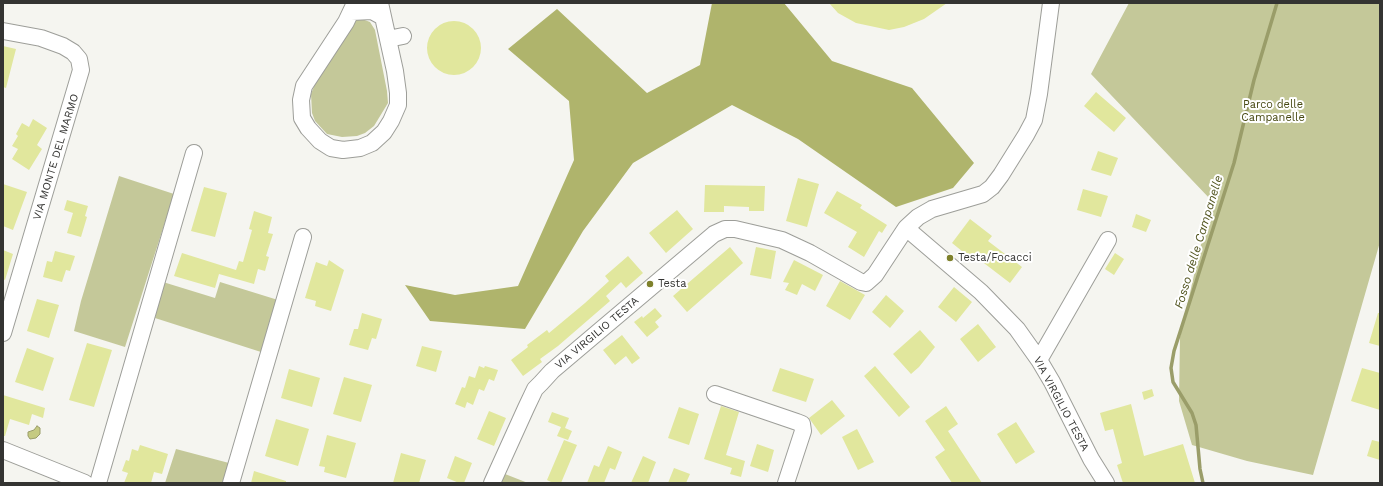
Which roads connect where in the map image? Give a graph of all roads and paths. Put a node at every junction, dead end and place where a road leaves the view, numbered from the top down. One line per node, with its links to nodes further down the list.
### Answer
1 (1051, 3): 6 (street)
2 (353, 7): 3 (street); 3 (street)
3 (381, 10)
4 (3, 31): 9 (street, VIA MONTE DEL MARMO)
5 (194, 153): 14 (street)
6 (906, 228): 10 (street, VIA VIRGILIO TESTA); 16 (street, VIA VIRGILIO TESTA)
7 (303, 237): 15 (street)
8 (1108, 240): 10 (street)
9 (3, 333)
10 (1039, 360): 18 (street, VIA VIRGILIO TESTA)
11 (715, 394): 17 (street)
12 (3, 450): 13 (street)
13 (85, 483)
14 (98, 483)
15 (231, 483)
16 (492, 483)
17 (786, 483)
18 (1106, 483)

